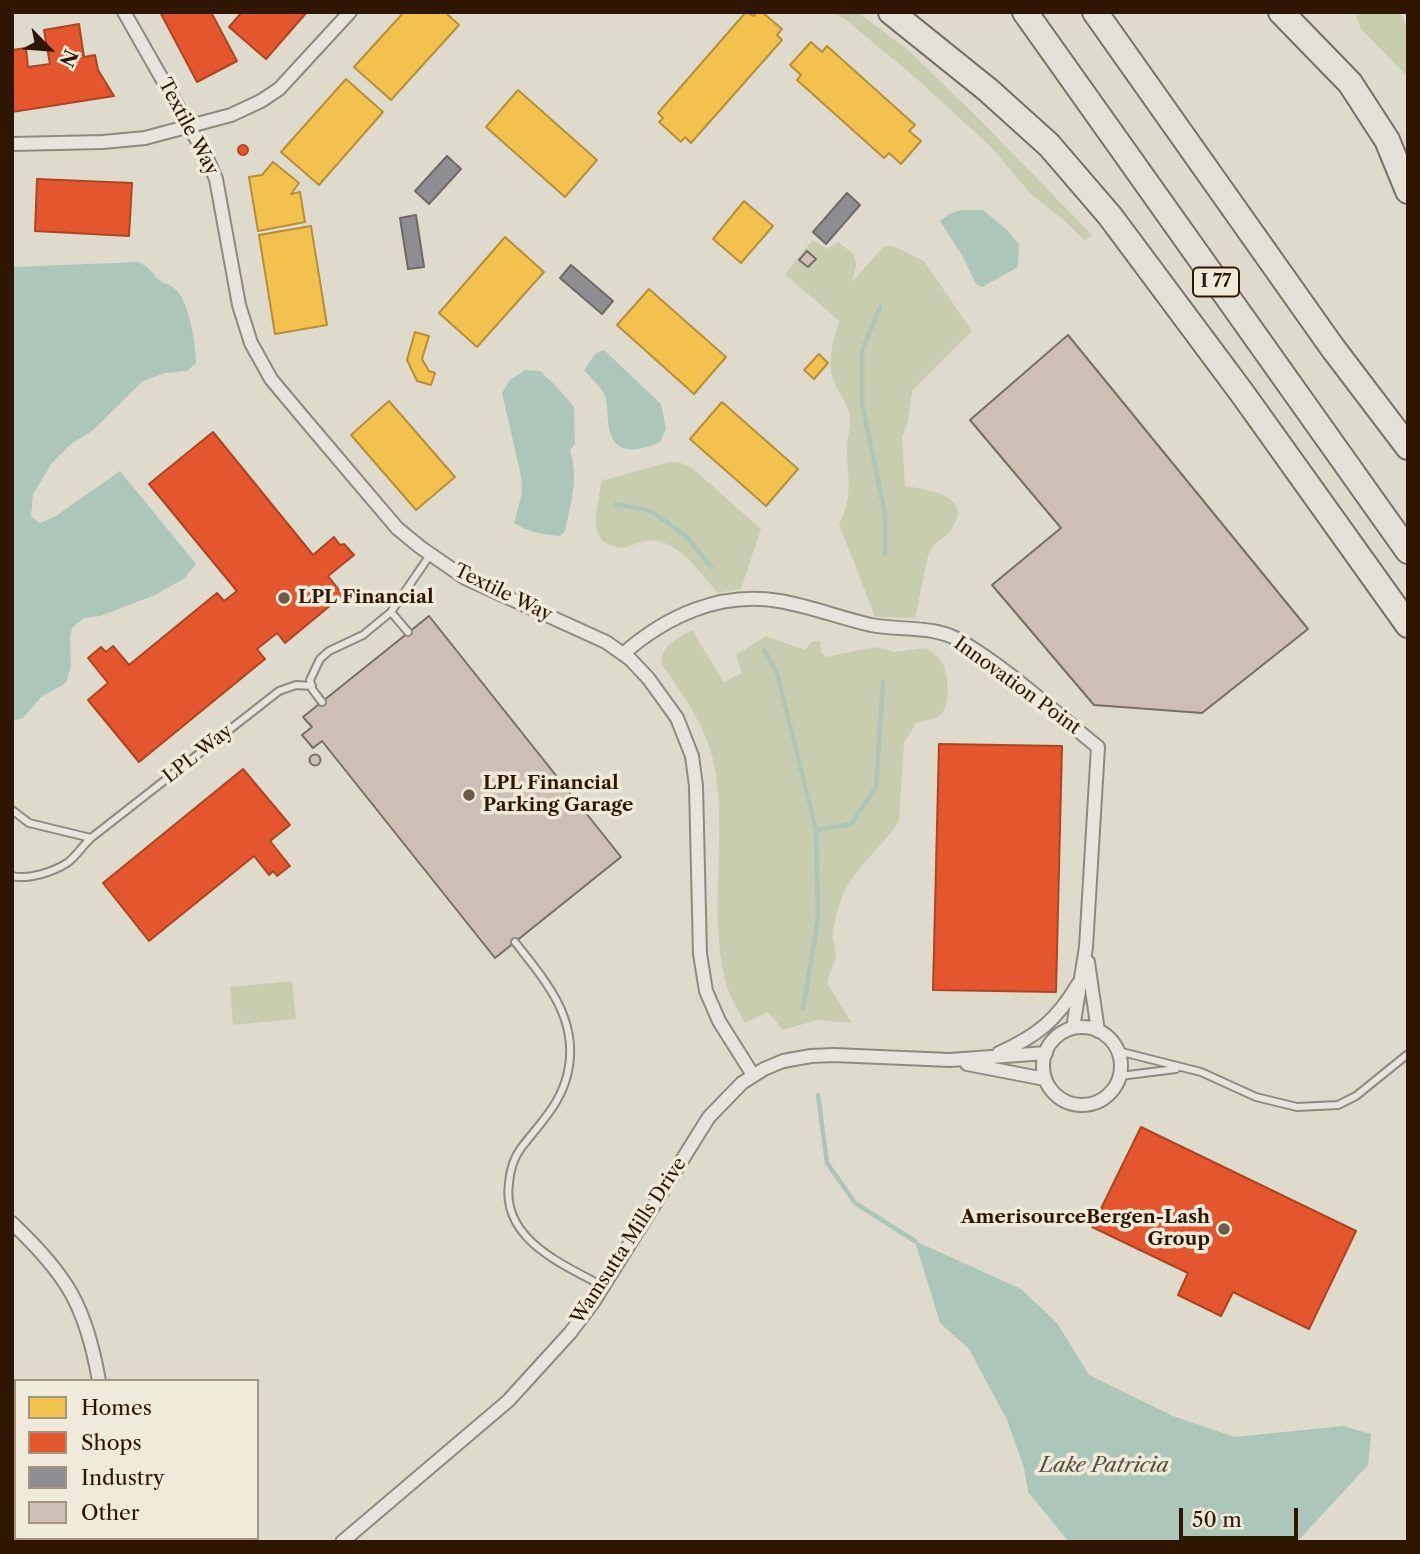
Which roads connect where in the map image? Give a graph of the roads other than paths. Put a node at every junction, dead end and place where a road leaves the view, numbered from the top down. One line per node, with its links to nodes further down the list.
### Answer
1 (124, 12): 7 (street, Textile Way)
2 (350, 12): 7 (street)
3 (891, 12): 14 (highway)
4 (1025, 12): 11 (highway, I 77)
5 (1095, 12): 10 (highway)
6 (1281, 12): 9 (highway)
7 (188, 125): 8 (street); 12 (street, Textile Way)
8 (12, 144)
9 (1408, 191)
10 (1408, 447)
11 (1408, 551)
12 (430, 555): 13 (lane); 16 (street, Textile Way)
13 (391, 612): 15 (lane); 17 (lane)
14 (1408, 625)
15 (408, 632)
16 (624, 654): 23 (street, Innovation Point); 33 (street, Textile Way)
17 (312, 686): 18 (lane); 20 (lane, LPL Way)
18 (322, 702)
19 (12, 810): 20 (lane)
20 (91, 838): 21 (lane, LPL Way)
21 (12, 876)
22 (515, 942): 37 (lane)
23 (1086, 947): 24 (street, Innovation Point); 26 (street, Innovation Point)
24 (1082, 977): 25 (street, Innovation Point); 30 (street)
25 (1073, 1028): 26 (street); 28 (street)
26 (1098, 1031): 27 (street)
27 (1118, 1051): 32 (lane); 34 (street)
28 (1046, 1053): 30 (street); 35 (street)
29 (1408, 1054): 32 (lane)
30 (989, 1057): 31 (street)
31 (950, 1060): 33 (street); 35 (street)
32 (1181, 1069): 34 (lane)
33 (753, 1075): 37 (street, Wamsutta Mills Drive)
34 (1120, 1076): 35 (street)
35 (1045, 1079)
36 (12, 1223): 38 (street)
37 (603, 1286): 39 (street, Wamsutta Mills Drive)
38 (99, 1379)
39 (342, 1542)

